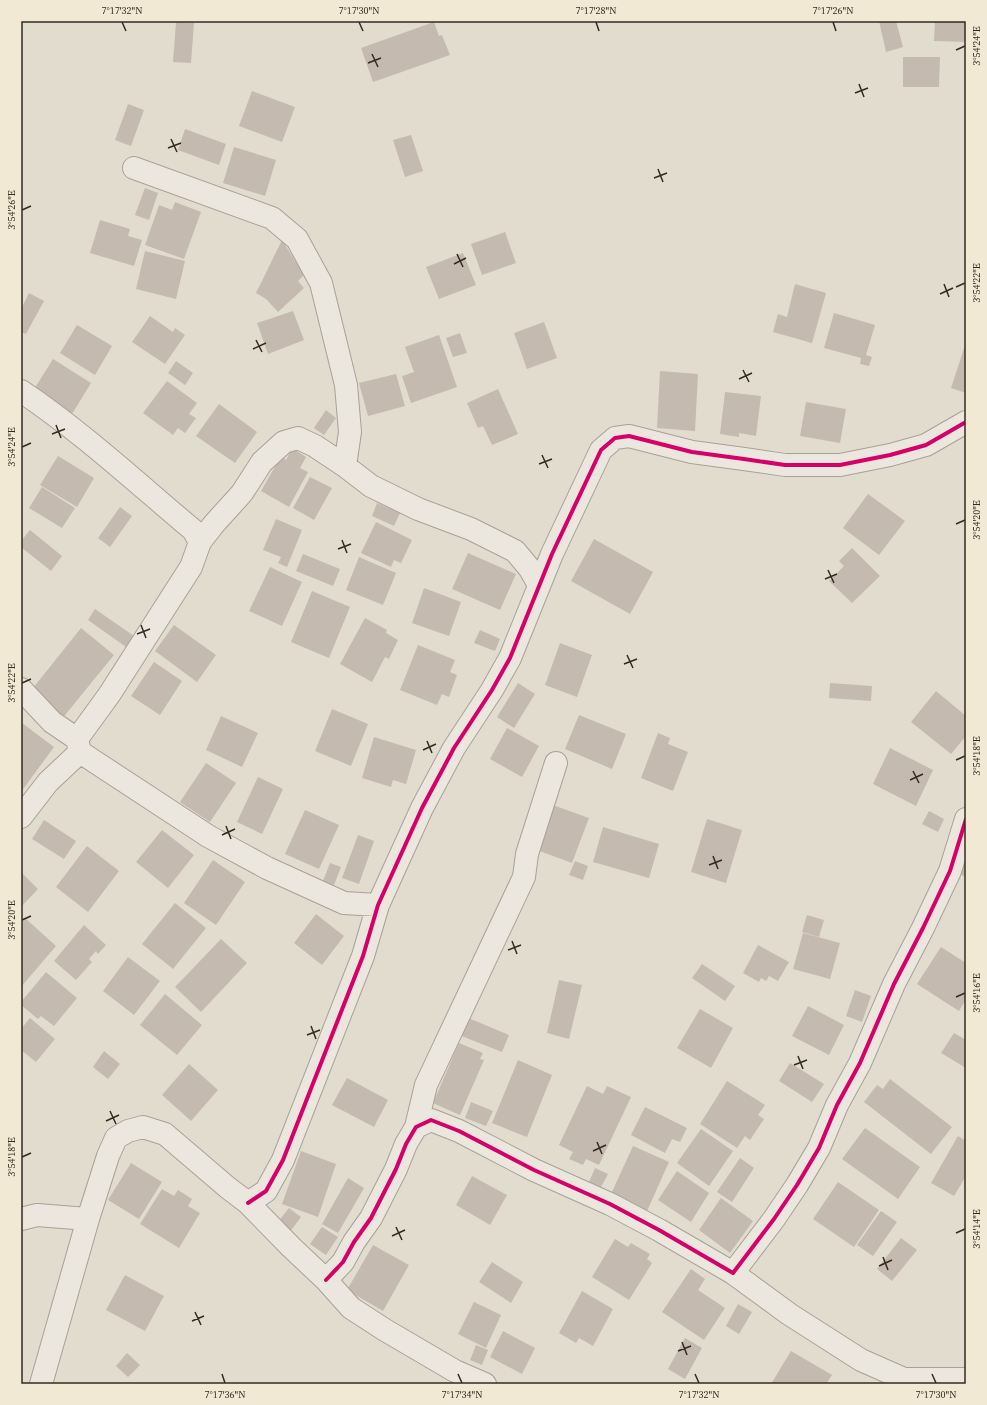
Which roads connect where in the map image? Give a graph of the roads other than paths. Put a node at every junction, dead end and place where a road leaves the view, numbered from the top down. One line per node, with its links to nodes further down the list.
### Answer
1 (134, 168): 4 (street)
2 (21, 391): 5 (street)
3 (966, 422): 6 (street)
4 (345, 466): 5 (street); 6 (street)
5 (200, 542): 8 (street)
6 (539, 585): 12 (street)
7 (21, 689): 8 (street)
8 (78, 746): 10 (street); 12 (street)
9 (556, 762): 13 (street)
10 (21, 817)
11 (966, 819): 17 (street)
12 (378, 905): 14 (street)
13 (416, 1127): 17 (street); 18 (street)
14 (248, 1203): 15 (street); 18 (street)
15 (88, 1219): 16 (street); 21 (street)
16 (21, 1220)
17 (733, 1273): 20 (street)
18 (326, 1280): 19 (street)
19 (451, 1377): 22 (street)
20 (966, 1379)
21 (41, 1384)
22 (485, 1384)

